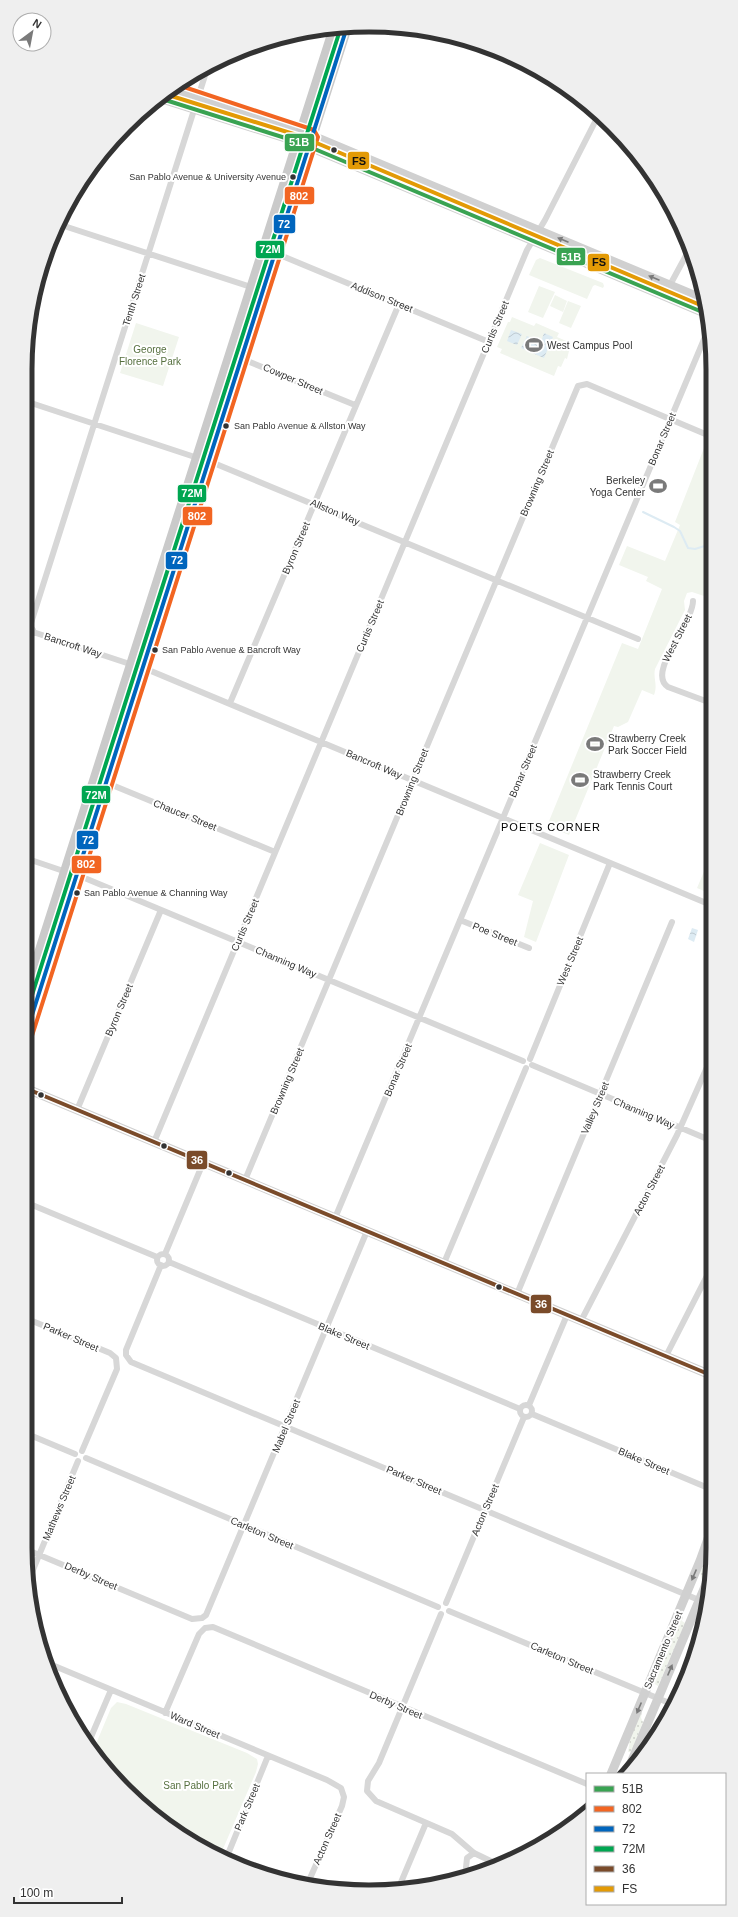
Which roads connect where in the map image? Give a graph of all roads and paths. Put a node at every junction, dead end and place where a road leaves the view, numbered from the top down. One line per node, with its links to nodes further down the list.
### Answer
1 (345, 33): 10 (main road)
2 (332, 34): 9 (main road)
3 (205, 75): 5 (street, Tenth Street)
4 (179, 91): 5 (street)
5 (198, 97): 7 (street, Tenth Street); 9 (street)
6 (166, 100): 7 (street)
7 (194, 110): 11 (street); 16 (street, Tenth Street)
8 (596, 120): 14 (street, Curtis Street)
9 (302, 132): 10 (street); 11 (main road)
10 (312, 136): 12 (main road); 14 (street)
11 (298, 142): 12 (street); 20 (main road)
12 (309, 146): 15 (street); 17 (main road)
13 (64, 226): 16 (street)
14 (540, 230): 15 (street, Curtis Street); 19 (street, one-way to 14)
15 (533, 241): 22 (street); 27 (street, Curtis Street)
16 (148, 254): 20 (street); 33 (street, Tenth Street)
17 (275, 254): 21 (main road); 24 (street, Addison Street)
18 (686, 256): 19 (street)
19 (670, 285): 22 (street); 23 (street)
20 (251, 287): 21 (street); 28 (main road)
21 (263, 291): 29 (main road)
22 (662, 294): 25 (street)
23 (699, 297)
24 (398, 304): 27 (street, Addison Street); 31 (street, Byron Street)
25 (701, 311)
26 (704, 339): 32 (street, Bonar Street)
27 (489, 342): 38 (street, Curtis Street)
28 (230, 354): 29 (street, Cowper Street); 35 (main road)
29 (242, 358): 31 (street, Cowper Street); 36 (main road)
30 (32, 403): 33 (street, Allston Way)
31 (355, 405): 37 (street, Byron Street)
32 (670, 419): 34 (street); 39 (street, Browning Street); 42 (street, Bonar Street)
33 (94, 423): 35 (street, Allston Way); 41 (street, Tenth Street)
34 (706, 434)
35 (198, 457): 36 (street, Allston Way); 46 (main road)
36 (209, 461): 37 (street, Allston Way); 47 (main road)
37 (314, 504): 38 (street, Allston Way); 49 (street, Byron Street)
38 (405, 542): 39 (street, Allston Way); 50 (street, Curtis Street)
39 (496, 580): 42 (street, Allston Way); 52 (street, Browning Street)
40 (693, 601): 48 (street, West Street)
41 (32, 611)
42 (587, 618): 45 (street, Allston Way); 54 (street, Bonar Street)
43 (32, 628): 44 (street)
44 (33, 632): 46 (street, Bancroft Way)
45 (638, 639)
46 (132, 664): 47 (street, Bancroft Way); 51 (main road)
47 (143, 668): 49 (street, Bancroft Way); 53 (main road)
48 (706, 701)
49 (230, 703): 50 (street, Bancroft Way)
50 (321, 742): 52 (street, Bancroft Way); 55 (street, Curtis Street)
51 (95, 778): 53 (street, Chaucer Street); 58 (main road)
52 (412, 780): 54 (street, Bancroft Way); 67 (street, Browning Street)
53 (106, 783): 55 (street, Chaucer Street); 59 (main road)
54 (503, 818): 57 (street, Bancroft Way); 62 (street, Bonar Street)
55 (275, 852): 64 (street, Curtis Street)
56 (32, 860): 58 (street, Channing Way)
57 (610, 863): 60 (street, Bancroft Way); 70 (street, West Street)
58 (65, 871): 59 (street, Channing Way); 66 (main road)
59 (76, 875): 61 (street, Channing Way); 68 (main road)
60 (706, 903)
61 (161, 910): 64 (street, Channing Way); 77 (street, Byron Street)
62 (460, 920): 65 (street, Poe Street); 69 (street, Bonar Street)
63 (672, 922): 76 (street, Valley Street)
64 (237, 942): 67 (street, Channing Way); 80 (street, Curtis Street)
65 (529, 948)
66 (32, 975)
67 (329, 981): 69 (street, Channing Way); 82 (street, Browning Street)
68 (32, 1015)
69 (420, 1018): 71 (street, Channing Way); 84 (street, Bonar Street)
70 (530, 1059): 71 (street); 72 (street)
71 (523, 1061): 73 (street)
72 (532, 1066): 73 (street); 76 (street, Channing Way)
73 (526, 1068): 89 (street)
74 (706, 1070): 78 (street, Acton Street)
75 (32, 1091): 77 (street)
76 (601, 1094): 78 (street, Channing Way); 92 (street, Valley Street)
77 (77, 1110): 80 (street)
78 (681, 1128): 79 (street, Channing Way); 95 (street, Acton Street)
79 (706, 1138)
80 (154, 1142): 81 (street)
81 (204, 1163): 82 (street); 86 (street)
82 (245, 1180): 84 (street)
83 (32, 1205): 87 (street)
84 (335, 1218): 85 (street)
85 (367, 1231): 89 (street); 96 (street, Mabel Street)
86 (165, 1254): 87 (street); 88 (street)
87 (157, 1257): 90 (street)
88 (169, 1262): 90 (street); 96 (street, Blake Street)
89 (444, 1264): 92 (street)
90 (161, 1265): 103 (street, Parker Street)
91 (706, 1278): 97 (street)
92 (517, 1294): 93 (street)
93 (567, 1315): 95 (street); 99 (street)
94 (32, 1321): 105 (street, Parker Street)
95 (581, 1321): 97 (street)
96 (327, 1328): 100 (street, Blake Street); 103 (street, Mabel Street)
97 (666, 1356): 98 (street)
98 (706, 1373)
99 (529, 1405): 100 (street); 101 (street)
100 (520, 1409): 102 (street)
101 (532, 1414): 102 (street); 109 (street, Blake Street)
102 (524, 1417): 110 (street, Acton Street)
103 (285, 1426): 110 (street, Parker Street); 111 (street, Mabel Street)
104 (32, 1436): 106 (street)
105 (82, 1451): 106 (street); 107 (street)
106 (76, 1454): 108 (street)
107 (86, 1458): 108 (street); 111 (street, Carleton Street)
108 (78, 1462): 114 (street, Mathews Street)
109 (706, 1487)
110 (485, 1510): 116 (street, Parker Street); 118 (street, Acton Street)
111 (244, 1525): 120 (street, Carleton Street); 123 (street, Mabel Street)
112 (706, 1543): 116 (street, Sacramento Street, one-way to 116)
113 (32, 1552): 114 (street, Derby Street)
114 (39, 1554): 115 (street, Mathews Street); 123 (street, Derby Street)
115 (33, 1569)
116 (686, 1594): 117 (street, Parker Street); 126 (street, Sacramento Street)
117 (702, 1601)
118 (446, 1604): 120 (street); 121 (street)
119 (701, 1606): 127 (street, Sacramento Street, one-way to 119)
120 (438, 1607): 122 (street)
121 (449, 1611): 122 (street); 126 (street, Carleton Street)
122 (441, 1614): 129 (street)
123 (202, 1618)
124 (54, 1666): 125 (street, Ward Street)
125 (111, 1690): 130 (street, Ward Street); 131 (street)
126 (645, 1693): 127 (street, Carleton Street); 134 (street, Sacramento Street, one-way to 134)
127 (658, 1698): 128 (street, Carleton Street); 132 (street, Sacramento Street)
128 (668, 1702)
129 (403, 1708): 130 (street, Derby Street); 135 (street, Derby Street); 137 (street)
130 (166, 1713): 133 (street, Ward Street)
131 (91, 1737)
132 (634, 1755)
133 (268, 1756): 136 (street, Ward Street); 139 (street, Park Street)
134 (611, 1773)
135 (586, 1784)
136 (344, 1792): 142 (street, Acton Street)
137 (426, 1823): 138 (street); 143 (street)
138 (474, 1853): 140 (street); 141 (street)
139 (228, 1854)
140 (491, 1862)
141 (466, 1871)
142 (309, 1880)
143 (401, 1883)

